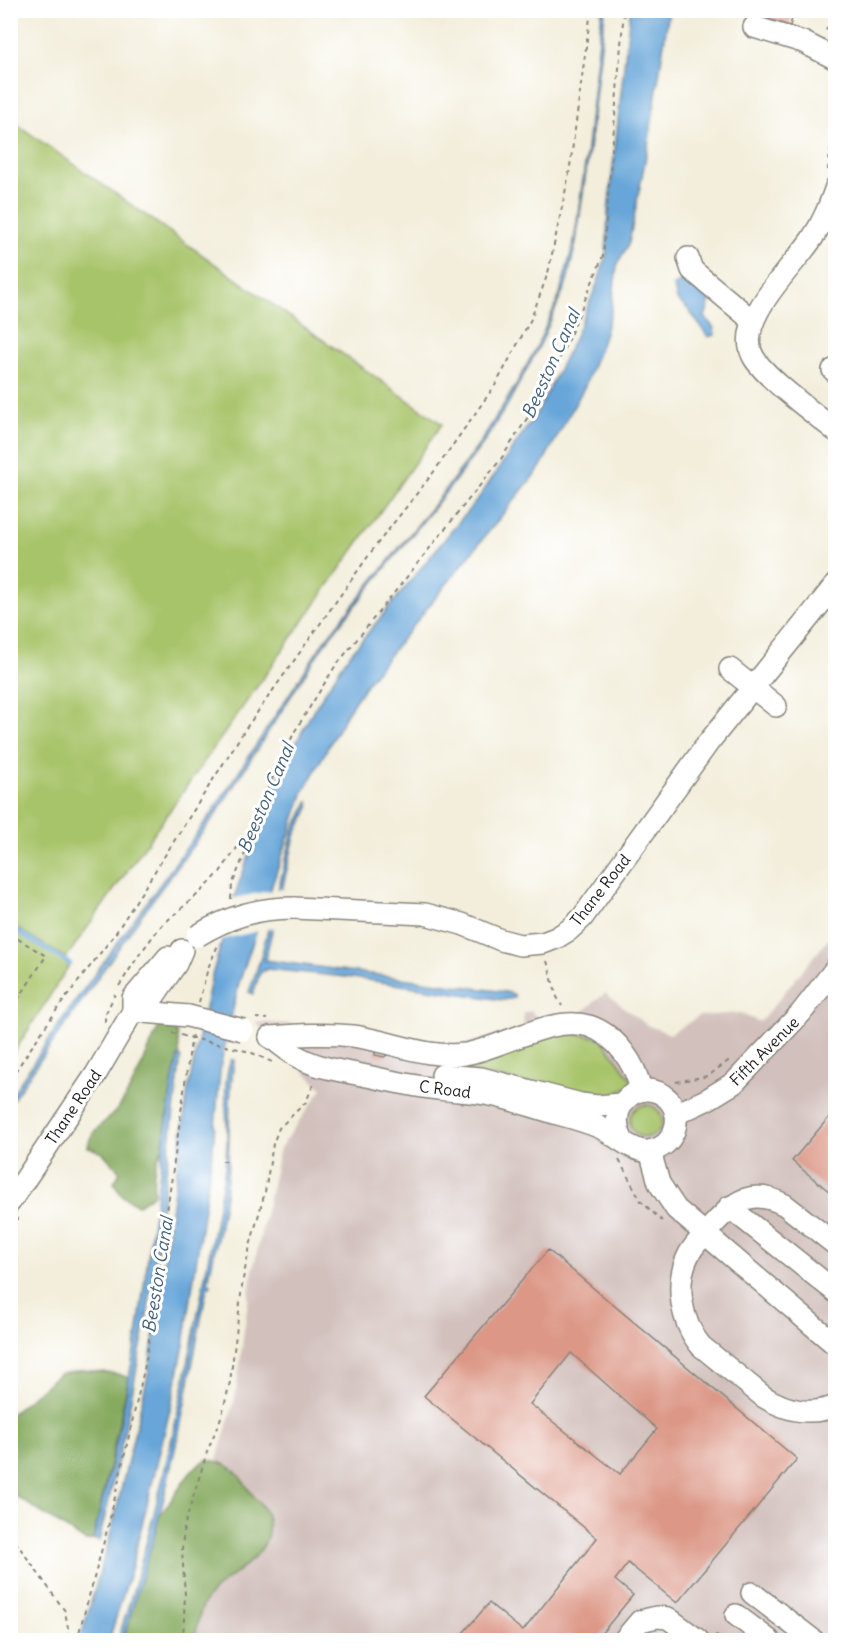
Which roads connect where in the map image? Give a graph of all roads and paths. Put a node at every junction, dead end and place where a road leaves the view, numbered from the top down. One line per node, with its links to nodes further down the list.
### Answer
1 (591, 10): 30 (path)
2 (624, 10): 13 (path)
3 (754, 26): 4 (street)
4 (836, 59)
5 (836, 187): 7 (street)
6 (688, 258): 7 (street)
7 (753, 321): 8 (street)
8 (833, 424)
9 (836, 584): 11 (street, Thane Road)
10 (730, 669): 11 (street)
11 (752, 687): 12 (street); 20 (street, Thane Road, bridge)
12 (776, 706)
13 (273, 777): 14 (path); 15 (path)
14 (268, 780)
15 (258, 818)
16 (10, 934): 21 (path)
17 (546, 956): 19 (path)
18 (836, 968): 27 (street, Fifth Avenue)
19 (563, 1007)
20 (133, 1011): 22 (street); 39 (street, Thane Road)
21 (10, 1012)
22 (190, 1024): 25 (street, bridge); 51 (path)
23 (172, 1033): 25 (path, bridge)
24 (270, 1037): 25 (street, C Road); 26 (street, C Road); 28 (street, C Road); 35 (street, C Road)
25 (239, 1039)
26 (455, 1054): 28 (street, C Road); 32 (street, C Road)
27 (759, 1059): 31 (path); 34 (street, Fifth Avenue)
28 (430, 1073): 33 (street, C Road)
29 (315, 1077): 52 (path)
30 (10, 1079)
31 (676, 1082)
32 (641, 1091): 33 (street); 34 (street)
33 (621, 1104): 35 (street)
34 (676, 1114): 36 (street)
35 (619, 1148): 36 (street, C Road); 41 (path)
36 (650, 1151): 42 (street)
37 (222, 1161): 38 (path)
38 (231, 1161)
39 (10, 1202)
40 (729, 1208): 42 (street); 43 (street); 44 (street)
41 (667, 1225)
42 (705, 1234): 45 (street); 46 (street)
43 (836, 1245)
44 (836, 1292)
45 (836, 1345)
46 (836, 1406)
47 (10, 1534): 50 (path)
48 (752, 1593): 56 (street)
49 (736, 1615): 55 (street)
50 (73, 1641)
51 (77, 1641)
52 (183, 1641)
53 (624, 1641): 54 (street)
54 (698, 1641)
55 (768, 1641)
56 (813, 1641)

